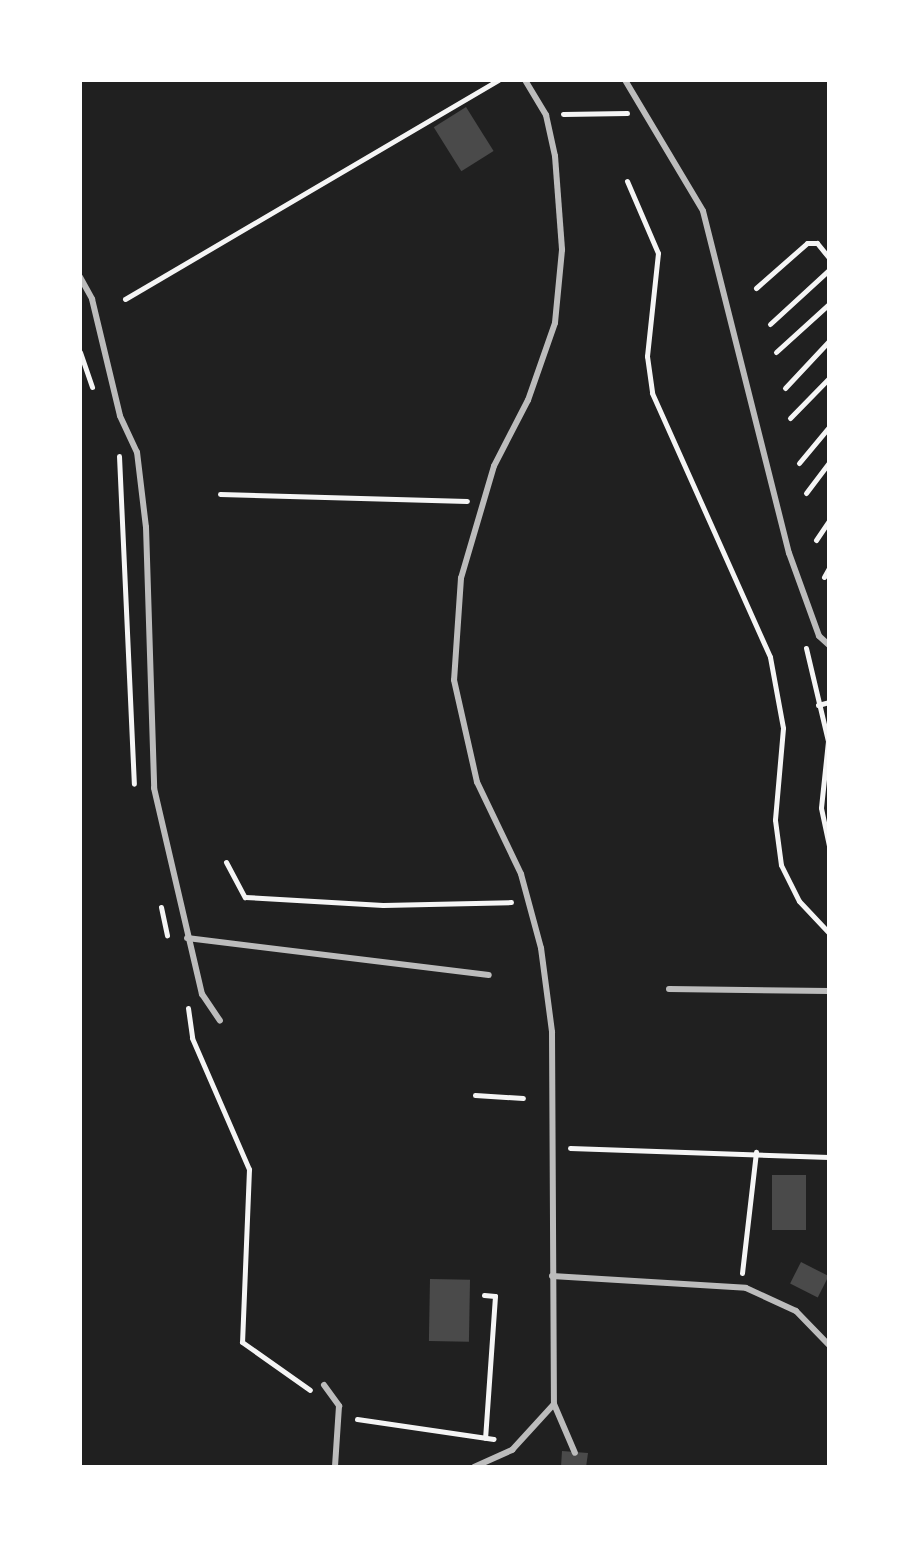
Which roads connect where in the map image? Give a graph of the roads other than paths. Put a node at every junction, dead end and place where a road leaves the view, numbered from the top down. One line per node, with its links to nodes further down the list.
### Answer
1 (525, 80): 10 (lane)
2 (624, 80): 4 (lane)
3 (80, 277): 5 (lane)
4 (829, 645)
5 (187, 938): 6 (lane); 9 (lane)
6 (489, 974)
7 (669, 989): 8 (lane)
8 (829, 991)
9 (220, 1021)
10 (552, 1276): 11 (lane); 13 (lane)
11 (829, 1344)
12 (324, 1385): 15 (lane)
13 (554, 1404): 14 (lane); 16 (lane)
14 (575, 1453)
15 (335, 1467)
16 (474, 1467)

